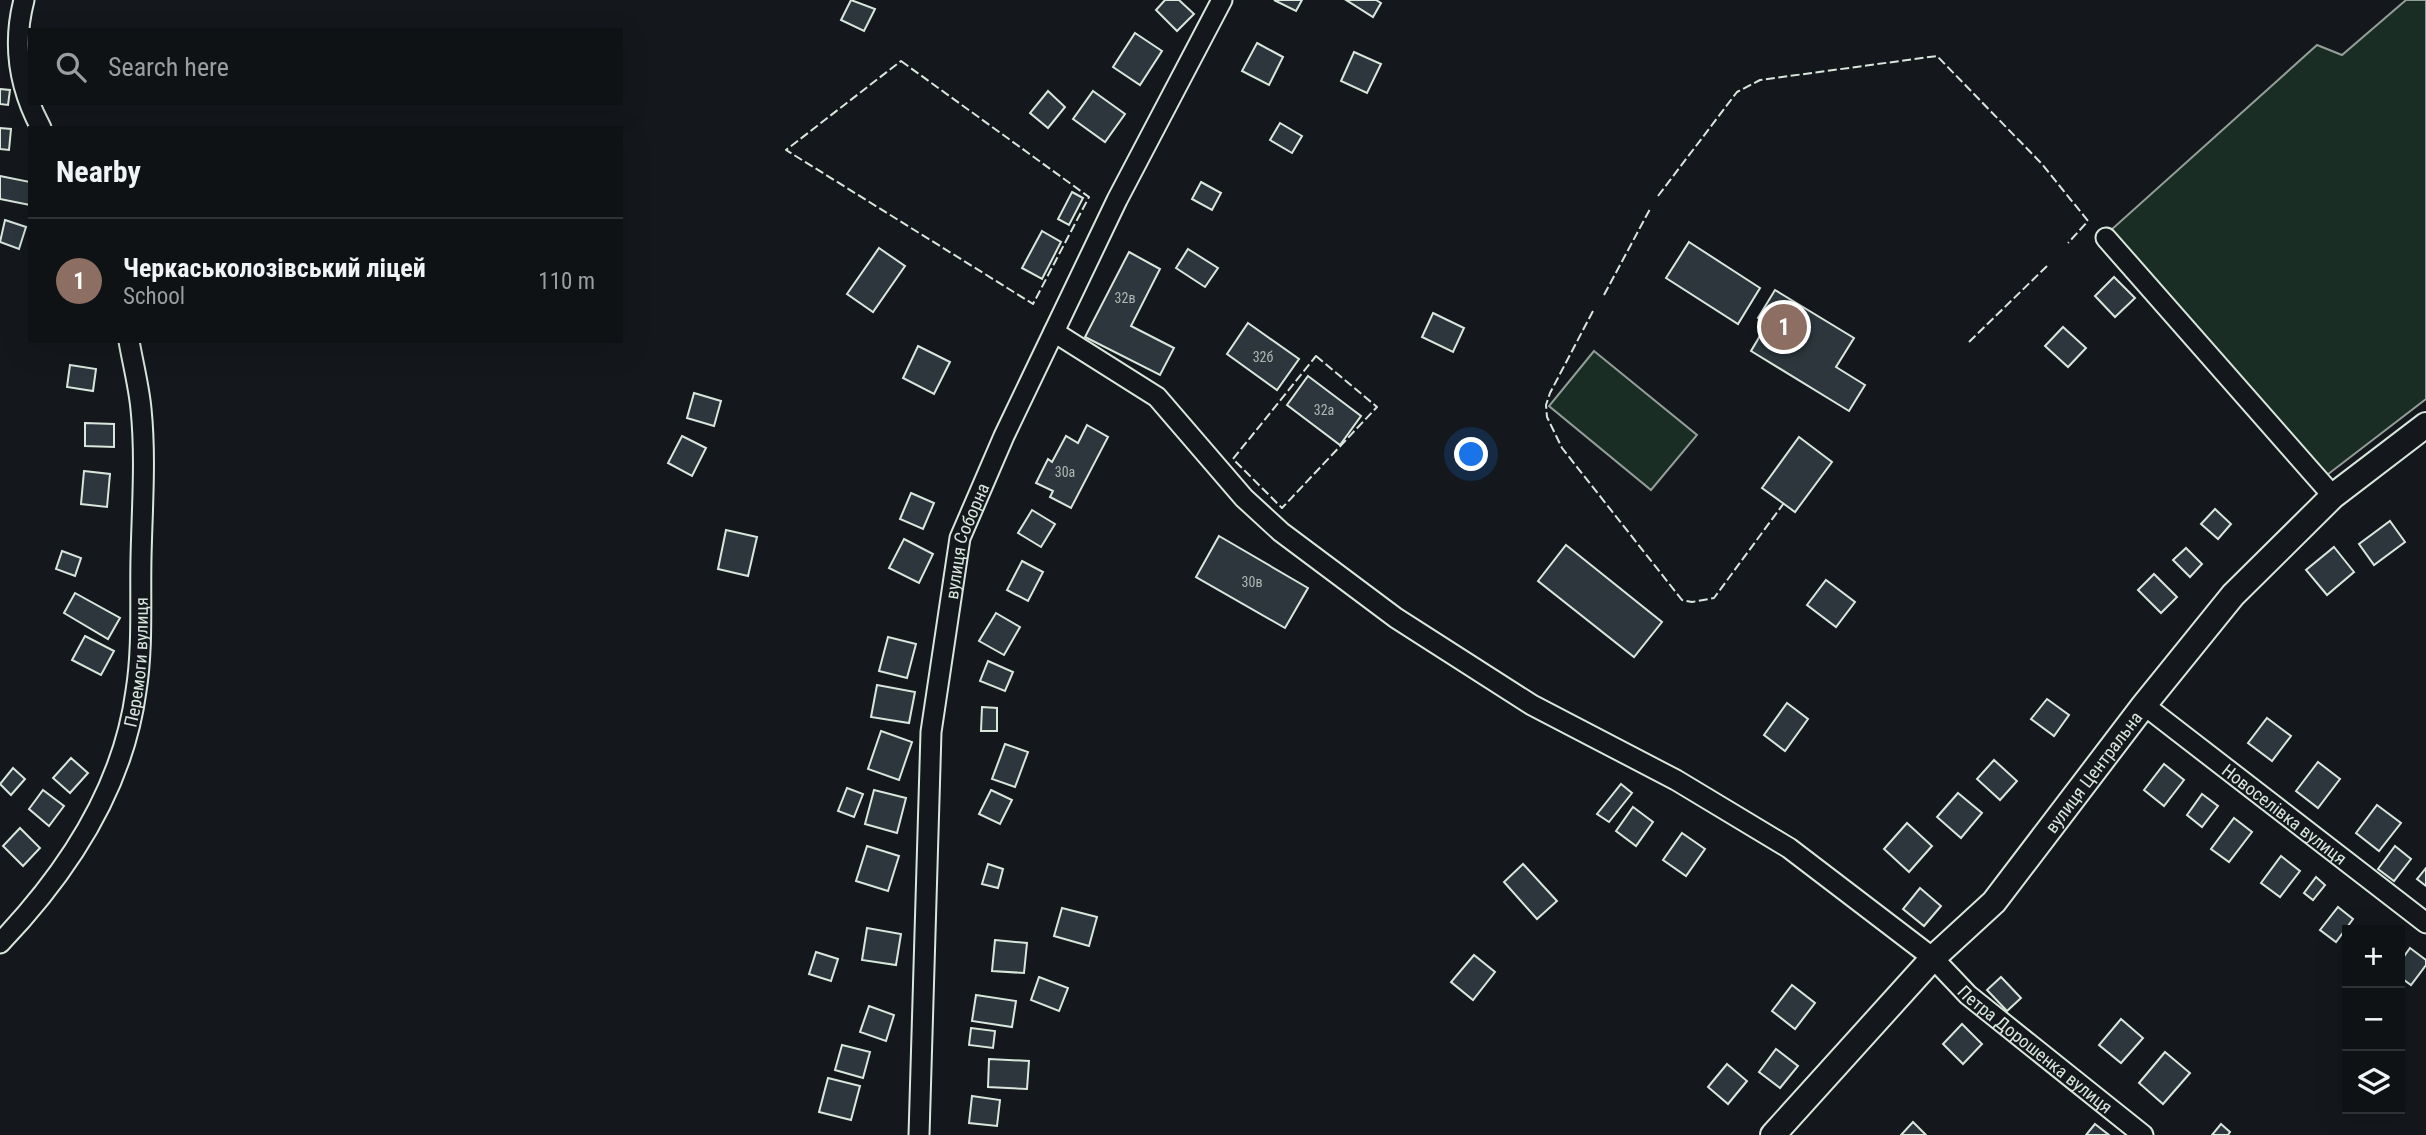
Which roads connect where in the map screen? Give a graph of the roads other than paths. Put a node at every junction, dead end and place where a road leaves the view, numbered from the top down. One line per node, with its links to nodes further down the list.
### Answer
1 (24, 0): 3 (street)
2 (1222, 0): 7 (street, вулиця Соборна)
3 (28, 100)
4 (30, 105): 5 (street)
5 (40, 126)
6 (2106, 239): 10 (street)
7 (1054, 332): 14 (street, Петра Дорошенка вулиця); 15 (street, вулиця Соборна)
8 (129, 343): 13 (street, Перемоги вулиця)
9 (2426, 425): 10 (street, вулиця Центральна)
10 (2333, 496): 11 (street, вулиця Центральна)
11 (2144, 705): 12 (street, Новоселівка вулиця); 14 (street, вулиця Центральна)
12 (2426, 923)
13 (0, 943)
14 (1933, 958): 16 (street, вулиця Центральна); 17 (street, Петра Дорошенка вулиця)
15 (919, 1135)
16 (1773, 1135)
17 (2143, 1135)

